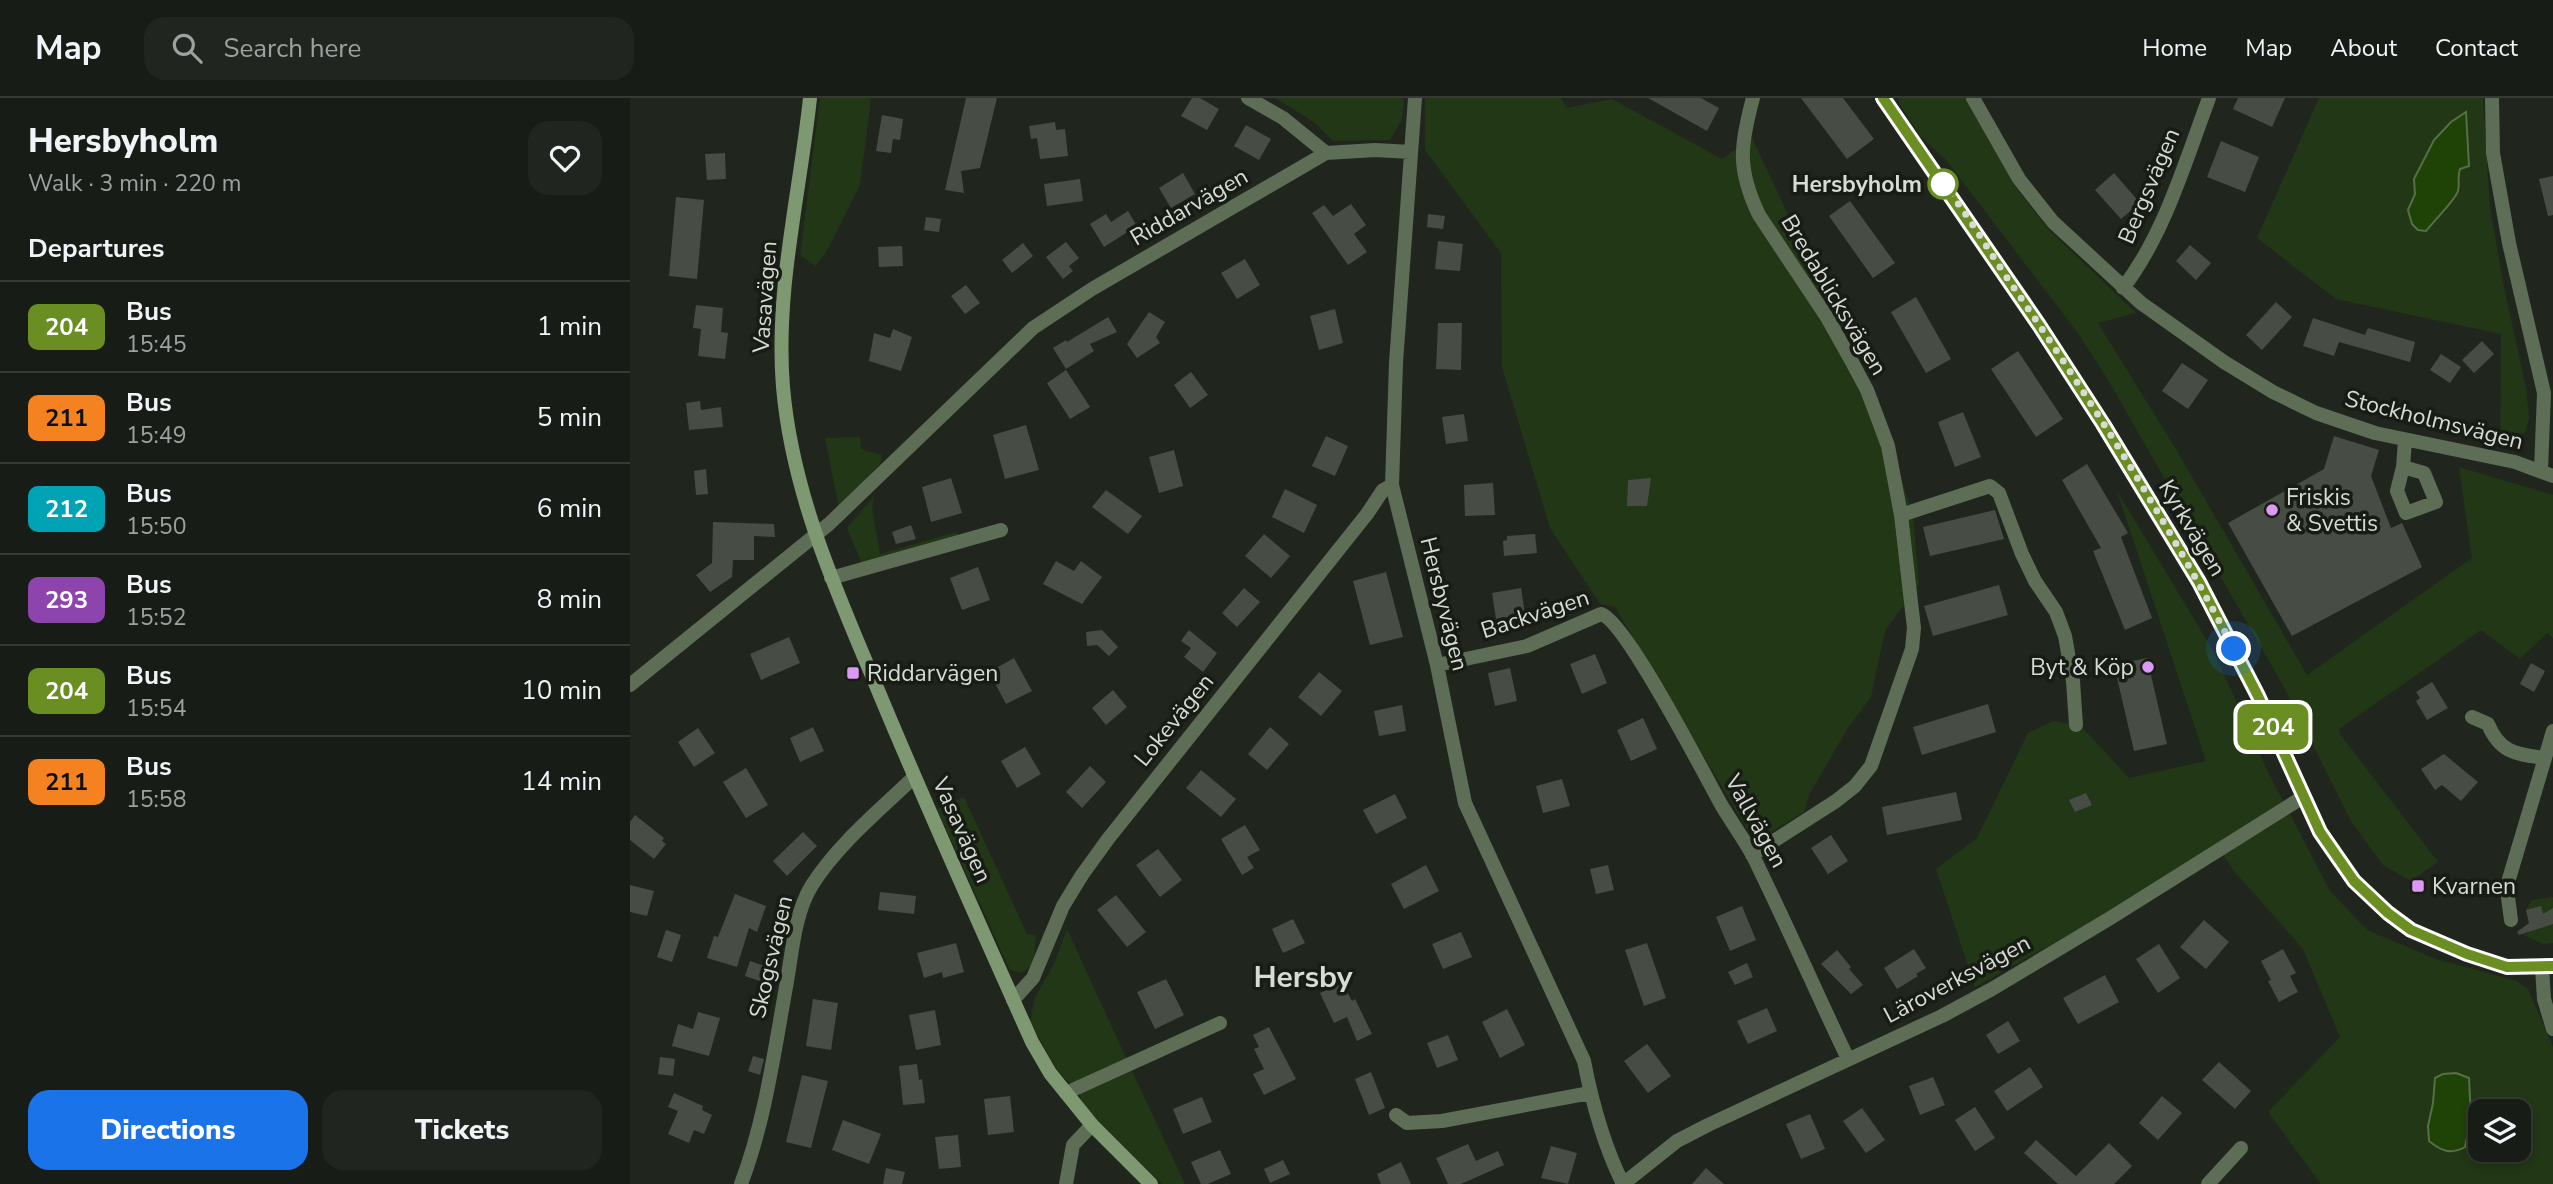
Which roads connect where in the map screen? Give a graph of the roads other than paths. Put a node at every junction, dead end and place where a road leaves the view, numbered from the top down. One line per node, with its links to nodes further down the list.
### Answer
1 (810, 98): 19 (street, Vasavägen)
2 (1248, 98): 10 (street)
3 (1415, 98): 9 (street, Hersbyvägen)
4 (1753, 98): 17 (street, Bredablicksvägen)
5 (1883, 98): 29 (street, Kyrkvägen)
6 (1973, 98): 11 (street, Stockholmsvägen)
7 (2209, 98): 11 (street, Bergsvägen)
8 (2492, 98): 12 (street)
9 (1411, 152): 10 (street, Riddarvägen); 16 (street, Hersbyvägen)
10 (1326, 153): 19 (street, Riddarvägen)
11 (2123, 288): 13 (street, Stockholmsvägen)
12 (2549, 392): 15 (street)
13 (2405, 440): 14 (street); 15 (street, Stockholmsvägen)
14 (2403, 467)
15 (2547, 473)
16 (1392, 485): 22 (street, Hersbyvägen); 33 (street, Lokevägen)
17 (1901, 515): 25 (street); 30 (street, Bredablicksvägen)
18 (1001, 530): 20 (street)
19 (816, 536): 20 (street, Vasavägen); 23 (street, Riddarvägen)
20 (831, 578): 28 (street, Vasavägen)
21 (1607, 616): 22 (street, Backvägen); 30 (street, Vallvägen)
22 (1437, 665): 38 (street, Hersbyvägen)
23 (630, 685)
24 (2472, 717): 27 (street)
25 (2076, 725)
26 (2553, 731): 27 (street)
27 (2544, 758): 31 (street)
28 (914, 777): 33 (street, Vasavägen); 42 (street, Skogsvägen)
29 (2303, 797): 32 (street, Kyrkvägen); 36 (street, Läroverksvägen)
30 (1752, 855): 36 (street, Vallvägen)
31 (2511, 920)
32 (2548, 967): 35 (street)
33 (1013, 1000): 37 (street, Vasavägen)
34 (1220, 1023): 37 (street)
35 (2553, 1029)
36 (1848, 1059): 45 (street, Läroverksvägen)
37 (1066, 1093): 40 (street, Vasavägen)
38 (1590, 1093): 39 (street); 45 (street, Hersbyvägen)
39 (1396, 1115)
40 (1092, 1125): 43 (street); 44 (street, Vasavägen)
41 (2241, 1148): 46 (street)
42 (741, 1184)
43 (1066, 1184)
44 (1151, 1184)
45 (1623, 1184)
46 (2208, 1184)

